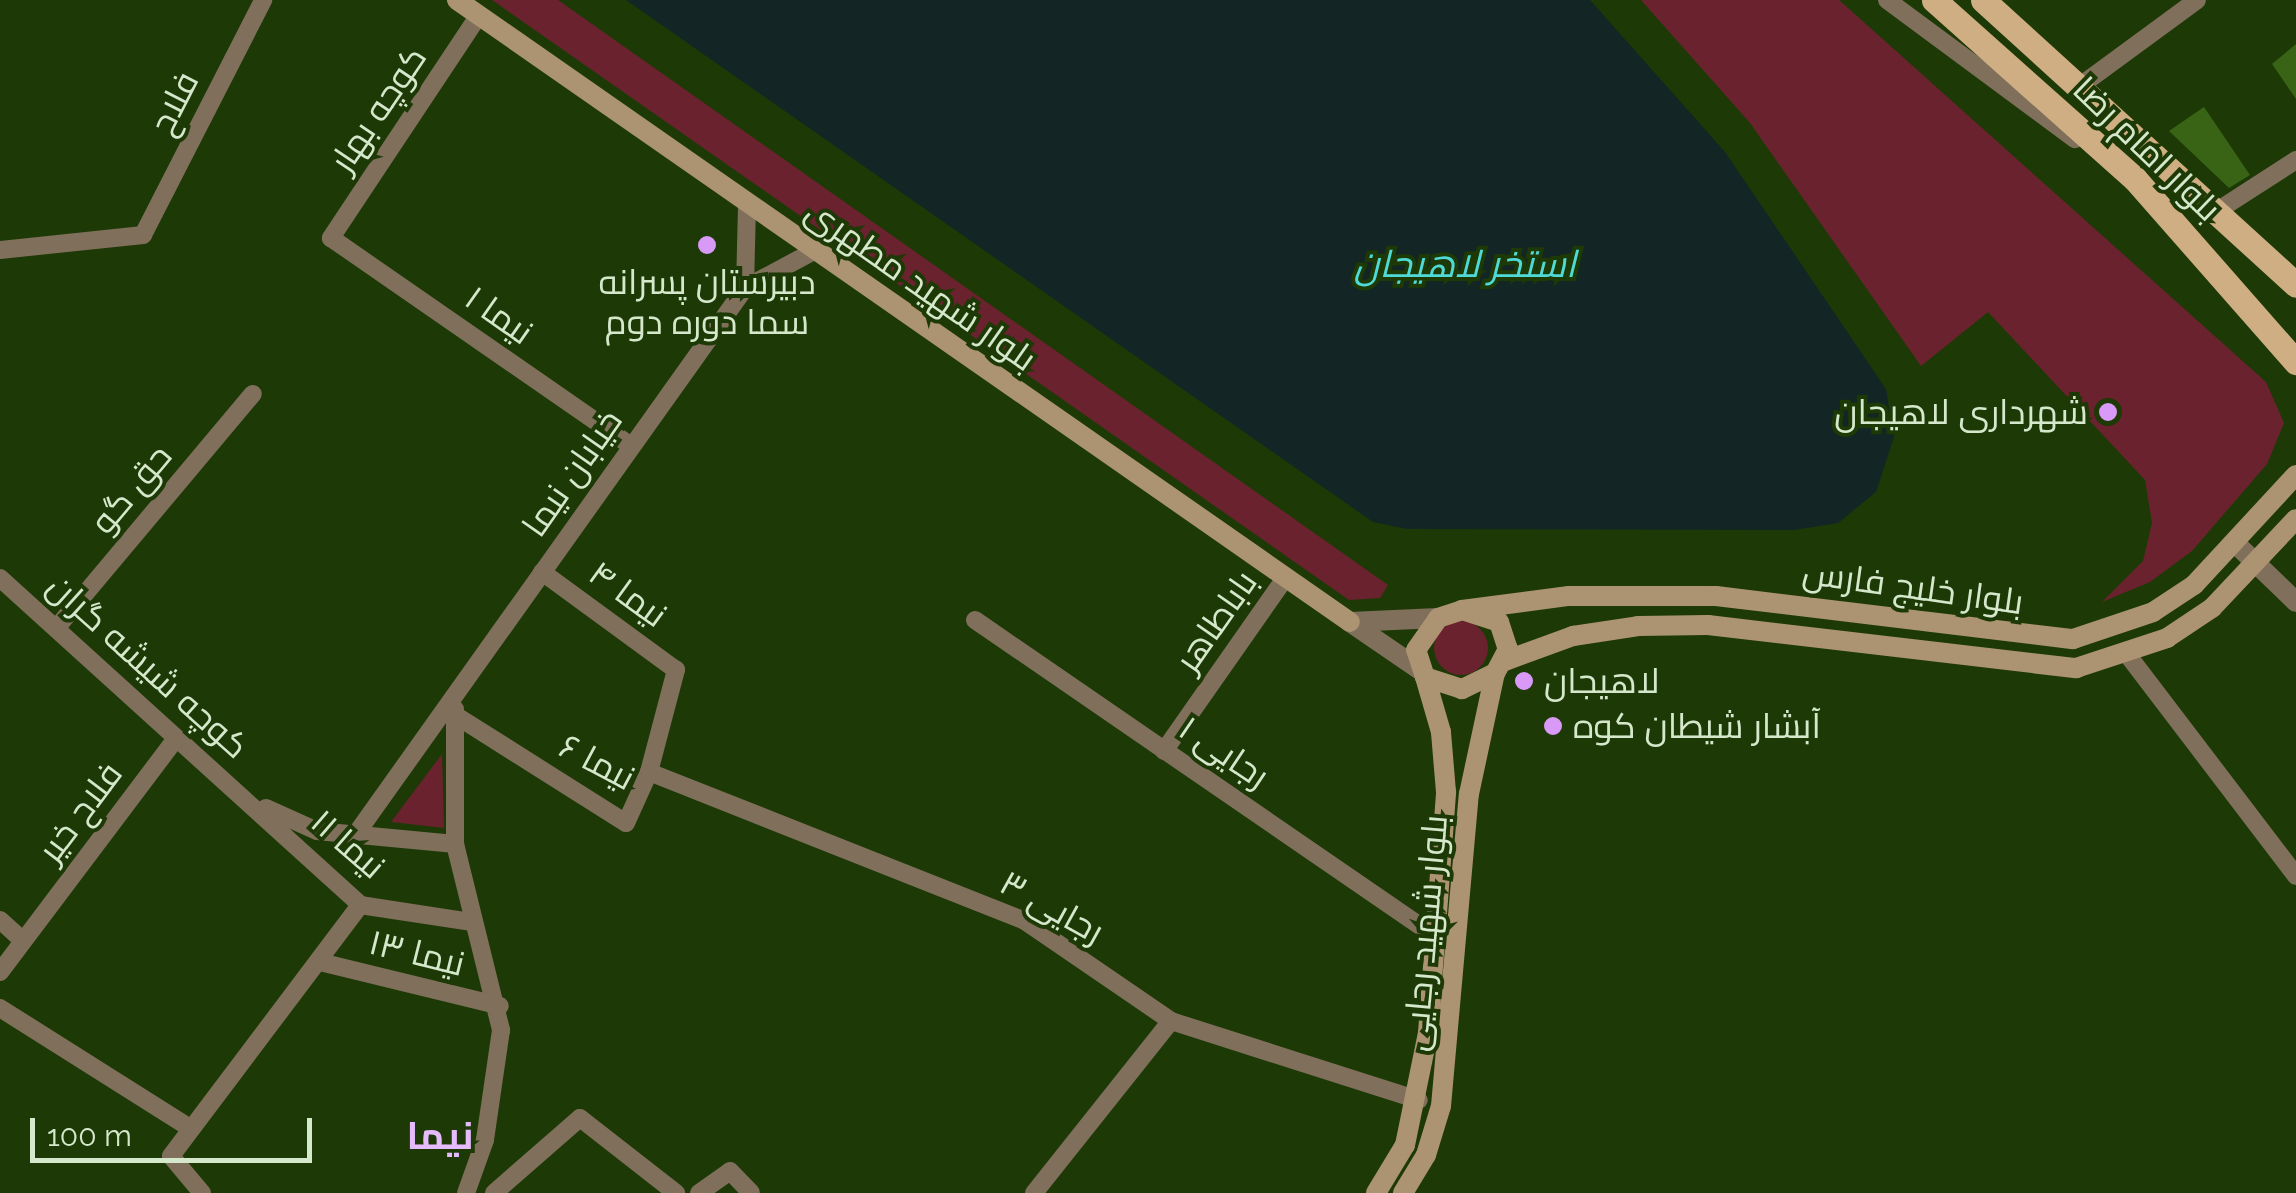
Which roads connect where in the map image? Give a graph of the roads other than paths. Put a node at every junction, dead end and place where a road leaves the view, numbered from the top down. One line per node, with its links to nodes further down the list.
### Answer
1 (263, 0): 14 (street, فلاح)
2 (457, 0): 7 (main road, بلوار شهید مطهری)
3 (1886, 0): 10 (street)
4 (1934, 0): 10 (main road, بلوار امام رضا)
5 (1983, 0): 8 (main road, بلوار امام رضا)
6 (2196, 0): 8 (street)
7 (479, 15): 11 (main road, بلوار شهید مطهری); 13 (street, کوچه بهار)
8 (2080, 86): 12 (main road, بلوار امام رضا)
9 (2296, 160): 12 (street)
10 (2134, 180): 18 (main road, بلوار امام رضا)
11 (747, 205): 15 (main road, بلوار شهید مطهری); 17 (street)
12 (2217, 211): 16 (main road, بلوار امام رضا)
13 (330, 238): 22 (street, نیما ۱)
14 (0, 250)
15 (814, 251): 17 (street, خیابان نیما); 29 (main road, بلوار شهید مطهری)
16 (2295, 285)
17 (745, 288): 22 (street, خیابان نیما)
18 (2243, 296): 19 (main road); 20 (main road, بلوار امام رضا)
19 (2296, 336)
20 (2296, 362)
21 (254, 394): 35 (street, حق گو)
22 (632, 446): 27 (street, خیابان نیما)
23 (2296, 475): 25 (main road, بلوار خلیج فارس)
24 (2296, 518): 26 (main road, بلوار خلیج فارس)
25 (2236, 543): 26 (street); 31 (main road, بلوار خلیج فارس)
26 (2256, 563): 30 (street); 36 (main road, بلوار خلیج فارس)
27 (542, 572): 38 (street, نیما ۴); 40 (street, خیابان نیما)
28 (0, 578): 35 (street, کوچه شیشه گران)
29 (1286, 578): 34 (main road, بلوار شهید مطهری); 42 (street, باباطاهر)
30 (2296, 602)
31 (1462, 610): 32 (main road); 37 (main road)
32 (1438, 618): 34 (street); 39 (main road)
33 (975, 620): 42 (street, رجایی ۱)
34 (1350, 622): 39 (street)
35 (58, 626): 41 (street, کوچه شیشه گران)
36 (2127, 654): 37 (main road, بلوار خلیج فارس); 47 (street)
37 (1498, 667): 39 (main road); 68 (main road, بلوار شهید رجایی)
38 (676, 670): 43 (street, نیما ۶)
39 (1423, 673): 51 (main road, بلوار شهید رجایی)
40 (455, 707): 43 (street, نیما ۶); 45 (street, خیابان نیما); 46 (street)
41 (176, 740): 44 (street, کوچه شیشه گران); 52 (street, فلاح خیر)
42 (1164, 751): 51 (street, رجایی ۱)
43 (648, 772): 57 (street, رجایی ۳)
44 (252, 802): 45 (street); 48 (street, نیما ۱۱)
45 (356, 834): 46 (street)
46 (455, 844): 50 (street)
47 (2296, 876)
48 (360, 905): 50 (street, نیما ۱۱); 53 (street)
49 (0, 920): 52 (street)
50 (471, 922): 55 (street)
51 (1436, 937): 58 (main road, بلوار شهید رجایی)
52 (24, 940): 54 (street, فلاح خیر)
53 (320, 962): 55 (street, نیما ۱۳); 59 (street)
54 (0, 972)
55 (500, 1006): 61 (street)
56 (0, 1008): 59 (street)
57 (1171, 1020): 58 (street, رجایی ۳); 66 (street)
58 (1419, 1100): 67 (main road, بلوار شهید رجایی)
59 (190, 1128): 60 (street)
60 (202, 1193)
61 (466, 1193)
62 (494, 1193): 63 (street)
63 (676, 1193)
64 (699, 1193): 65 (street)
65 (751, 1193)
66 (1034, 1193)
67 (1376, 1193)
68 (1403, 1193)

